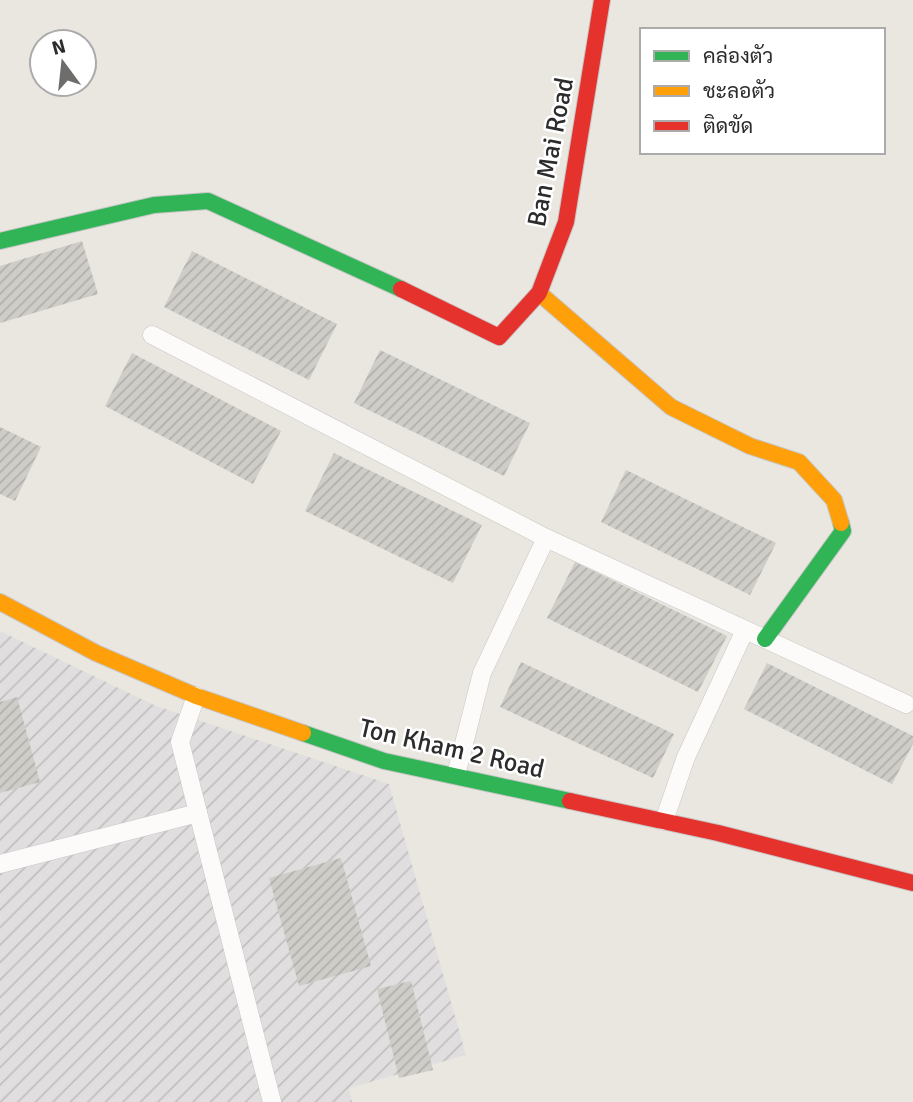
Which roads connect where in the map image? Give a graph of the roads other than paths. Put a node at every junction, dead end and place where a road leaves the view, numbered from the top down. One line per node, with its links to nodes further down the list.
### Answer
1 (602, 0): 3 (street, Ban Mai Road)
2 (0, 241): 3 (street, Ban Mai Road)
3 (539, 293): 8 (street)
4 (152, 335): 5 (lane)
5 (546, 538): 7 (lane); 11 (lane)
6 (0, 602): 9 (street, Ton Kham 2 Road)
7 (745, 630): 8 (lane); 13 (lane)
8 (765, 639): 10 (lane)
9 (196, 696): 11 (street, Ton Kham 2 Road); 12 (lane)
10 (906, 704)
11 (456, 775): 13 (street, Ton Kham 2 Road)
12 (198, 813): 14 (lane); 16 (lane)
13 (664, 821): 15 (street, Ton Kham 2 Road)
14 (0, 864)
15 (913, 883)
16 (272, 1102)

